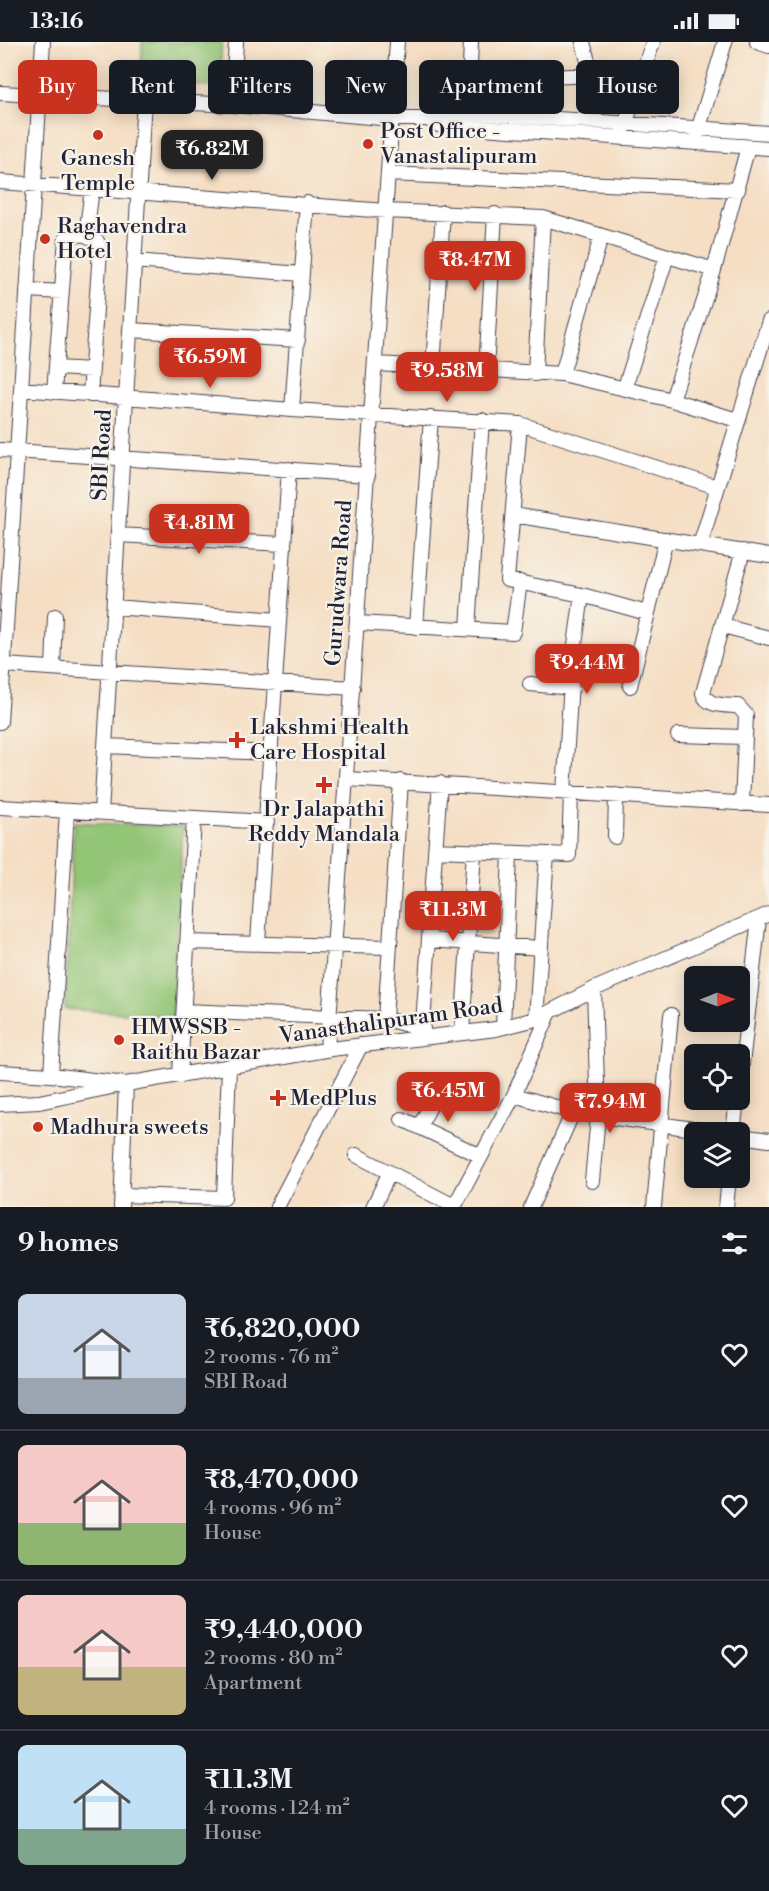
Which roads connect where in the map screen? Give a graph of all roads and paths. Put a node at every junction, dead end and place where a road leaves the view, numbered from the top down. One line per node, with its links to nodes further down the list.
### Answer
1 (43, 42): 10 (street)
2 (236, 42): 11 (street)
3 (398, 42): 23 (street, Gurudwara Road)
4 (471, 42): 12 (street)
5 (583, 42): 13 (street)
6 (653, 42): 14 (street)
7 (725, 42): 27 (street)
8 (757, 42): 9 (street)
9 (769, 46)
10 (42, 60)
11 (235, 60)
12 (470, 60)
13 (588, 60)
14 (647, 60)
15 (0, 93): 16 (street)
16 (18, 94)
17 (313, 112): 23 (street)
18 (39, 114): 33 (street)
19 (143, 114): 36 (street, SBI Road)
20 (440, 114): 24 (street)
21 (482, 114): 25 (street)
22 (627, 114): 25 (street)
23 (393, 119): 24 (street); 31 (street, Gurudwara Road)
24 (428, 119): 28 (street)
25 (623, 124): 27 (street); 28 (street)
26 (769, 133): 27 (street)
27 (696, 136): 28 (street); 29 (street)
28 (622, 139)
29 (748, 147): 30 (street); 35 (street)
30 (769, 148)
31 (389, 174): 35 (street); 38 (street, Gurudwara Road)
32 (0, 182): 33 (street)
33 (34, 185): 34 (street); 48 (street)
34 (92, 189): 36 (street); 42 (street)
35 (738, 190): 46 (street)
36 (138, 191): 37 (street); 45 (street, SBI Road)
37 (307, 203): 38 (street); 47 (street)
38 (386, 211): 39 (street); 54 (street, Gurudwara Road)
39 (443, 212): 40 (street); 56 (street)
40 (495, 214): 41 (street); 58 (street)
41 (543, 218): 43 (street); 59 (street)
42 (86, 235): 49 (street); 57 (street)
43 (601, 237): 44 (street); 60 (street)
44 (667, 256): 46 (street); 61 (street)
45 (134, 261): 47 (street); 51 (street, SBI Road)
46 (714, 270): 66 (street)
47 (302, 274): 52 (street)
48 (27, 290): 49 (street); 62 (street)
49 (62, 292): 55 (street)
50 (769, 321): 53 (street)
51 (130, 330): 52 (street); 65 (street, SBI Road)
52 (298, 340): 67 (street)
53 (765, 348): 71 (street)
54 (376, 364): 56 (street); 68 (street, Gurudwara Road)
55 (56, 368): 57 (street); 63 (street)
56 (433, 368): 58 (street)
57 (92, 370): 64 (street)
58 (486, 371): 59 (street)
59 (535, 374): 60 (street)
60 (562, 374): 61 (street)
61 (625, 387): 66 (street)
62 (21, 389): 63 (street); 74 (street)
63 (54, 392): 64 (street)
64 (90, 395): 65 (street)
65 (126, 399): 67 (street); 75 (street, SBI Road)
66 (672, 400): 71 (street)
67 (292, 410): 68 (street)
68 (372, 416): 69 (street); 77 (street, Gurudwara Road)
69 (431, 418): 70 (street); 96 (street)
70 (482, 420): 72 (street); 97 (street)
71 (737, 420): 78 (street)
72 (520, 424): 78 (street); 79 (street)
73 (0, 450): 74 (street)
74 (17, 452): 75 (street); 81 (street)
75 (122, 458): 76 (street); 80 (street, SBI Road)
76 (289, 469): 77 (street); 83 (street)
77 (368, 475): 94 (street, Gurudwara Road)
78 (717, 487): 84 (street)
79 (513, 515): 82 (street); 87 (street)
80 (118, 535): 83 (street); 90 (street, SBI Road)
81 (6, 536): 89 (street)
82 (666, 539): 84 (street); 91 (street)
83 (282, 544): 93 (street)
84 (700, 545): 85 (street)
85 (743, 551): 86 (street); 95 (street)
86 (769, 556)
87 (520, 582): 88 (street); 97 (street)
88 (582, 595): 91 (street); 107 (street)
89 (4, 596): 99 (street)
90 (114, 607): 93 (street); 102 (street, SBI Road)
91 (647, 613): 105 (street)
92 (55, 616): 101 (street)
93 (279, 620): 103 (street)
94 (358, 623): 96 (street); 106 (street, Gurudwara Road)
95 (723, 626): 98 (street); 110 (street)
96 (416, 627): 97 (street)
97 (468, 628)
98 (769, 638)
99 (2, 648): 100 (street)
100 (4, 664): 101 (street); 108 (street)
101 (53, 668): 102 (street)
102 (110, 672): 103 (street); 111 (street, SBI Road)
103 (274, 683): 106 (street); 112 (street)
104 (530, 684): 107 (street)
105 (630, 686)
106 (353, 688): 113 (street, Gurudwara Road)
107 (572, 688): 116 (street)
108 (0, 722)
109 (678, 735): 110 (street)
110 (744, 737): 118 (street)
111 (105, 746): 112 (street); 122 (street, SBI Road)
112 (272, 753): 124 (street)
113 (347, 779): 114 (street); 135 (street, Gurudwara Road)
114 (401, 781): 115 (street); 137 (street)
115 (440, 783): 116 (street); 126 (street)
116 (567, 792): 117 (street); 129 (street)
117 (616, 795): 118 (street); 125 (street)
118 (742, 804): 119 (street)
119 (769, 805)
120 (0, 807): 121 (street)
121 (67, 811): 122 (street); 155 (street)
122 (101, 813): 123 (street)
123 (194, 818): 124 (street); 132 (street)
124 (267, 822): 133 (street)
125 (615, 837)
126 (435, 850): 127 (street); 131 (street)
127 (474, 852): 128 (street); 134 (street)
128 (510, 854): 129 (street); 136 (street)
129 (547, 854): 138 (street)
130 (764, 916): 139 (street); 141 (street, Vanasthalipuram Road)
131 (429, 940): 134 (street); 149 (street)
132 (187, 942): 133 (street); 142 (street)
133 (258, 943): 135 (street)
134 (469, 943): 136 (street); 148 (street)
135 (335, 945): 137 (street); 143 (street, Gurudwara Road)
136 (506, 946): 138 (street); 147 (street)
137 (388, 947): 146 (street)
138 (541, 948): 145 (street)
139 (755, 956): 140 (street); 150 (street)
140 (769, 958)
141 (594, 989): 145 (street, Vanasthalipuram Road); 162 (street)
142 (184, 1011): 143 (street); 156 (street)
143 (330, 1016): 146 (street); 152 (street, Gurudwara Road)
144 (671, 1016): 164 (street)
145 (543, 1017): 147 (street, Vanasthalipuram Road); 159 (street)
146 (385, 1019): 149 (street)
147 (503, 1027): 148 (street, Vanasthalipuram Road)
148 (462, 1033): 149 (street, Vanasthalipuram Road)
149 (422, 1034): 151 (street, Vanasthalipuram Road)
150 (744, 1044)
151 (361, 1045): 152 (street, Vanasthalipuram Road); 176 (street)
152 (327, 1050): 153 (street, Vanasthalipuram Road)
153 (229, 1067): 156 (street, Vanasthalipuram Road); 174 (street)
154 (0, 1072): 155 (street)
155 (51, 1075): 158 (street)
156 (180, 1076): 158 (street, Vanasthalipuram Road)
157 (443, 1082): 165 (street)
158 (126, 1084): 160 (street, Vanasthalipuram Road); 174 (street)
159 (514, 1095): 161 (street); 170 (street)
160 (0, 1104)
161 (573, 1112): 162 (street); 178 (street)
162 (598, 1116): 164 (street); 172 (street)
163 (402, 1119): 165 (street)
164 (662, 1125): 166 (street); 179 (street)
165 (419, 1127): 170 (street)
166 (684, 1128)
167 (750, 1137): 168 (street)
168 (769, 1140)
169 (356, 1155): 171 (street)
170 (481, 1156): 175 (street)
171 (389, 1174): 175 (street); 177 (street)
172 (592, 1181)
173 (728, 1188): 180 (street)
174 (122, 1201)
175 (454, 1206)
176 (277, 1207)
177 (373, 1207)
178 (531, 1207)
179 (654, 1207)
180 (726, 1207)

